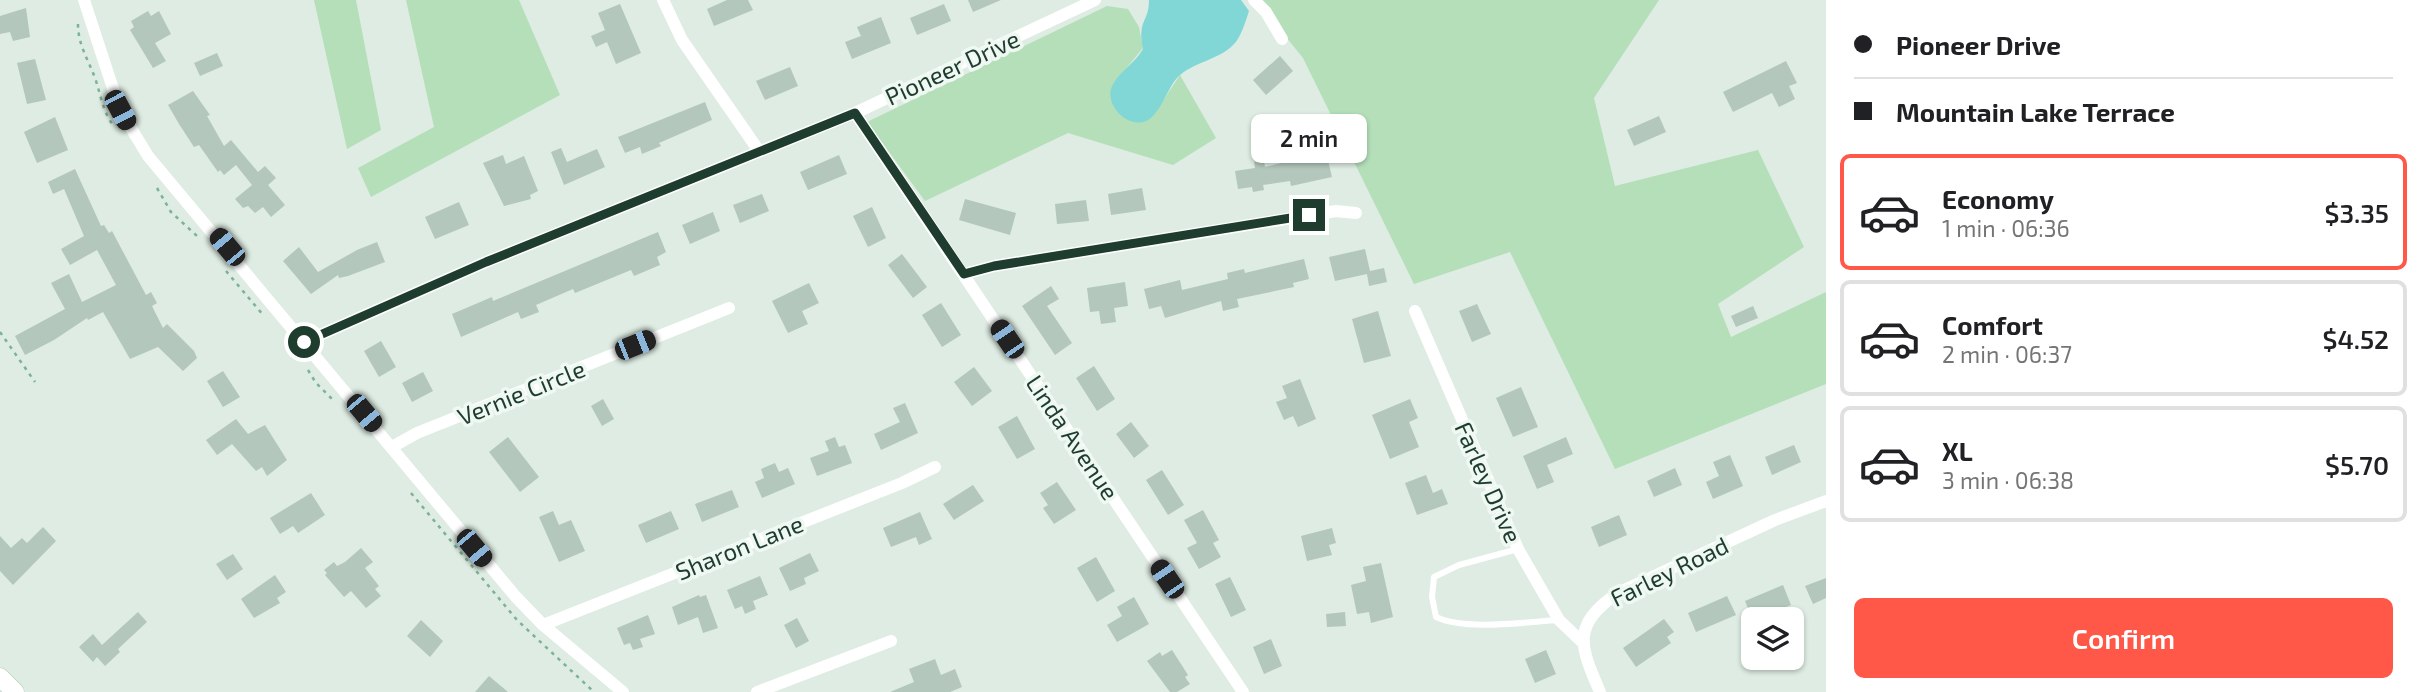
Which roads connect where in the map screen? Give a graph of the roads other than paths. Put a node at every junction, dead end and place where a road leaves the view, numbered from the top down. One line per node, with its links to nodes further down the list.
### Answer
1 (84, 0): 12 (street)
2 (663, 0): 7 (street)
3 (1095, 0): 6 (street, Pioneer Drive)
4 (1254, 0): 5 (street)
5 (1282, 39)
6 (855, 113): 7 (street, Pioneer Drive); 9 (street, Linda Avenue)
7 (759, 151): 12 (street, Pioneer Drive)
8 (1356, 214): 9 (street)
9 (964, 274): 25 (street, Linda Avenue)
10 (729, 307): 13 (street, Vernie Circle)
11 (1415, 311): 16 (street, Farley Drive)
12 (304, 342): 13 (street)
13 (392, 447): 18 (street)
14 (934, 467): 18 (street, Sharon Lane)
15 (1826, 501): 20 (street, Farley Road)
16 (1518, 549): 17 (street, Farley Drive); 17 (lane)
17 (1559, 620): 20 (street, Farley Drive)
18 (543, 625): 23 (street)
19 (891, 641): 24 (street)
20 (1581, 641): 26 (street)
21 (0, 677): 22 (street)
22 (15, 692)
23 (623, 692)
24 (757, 692)
25 (1243, 692)
26 (1600, 692)

